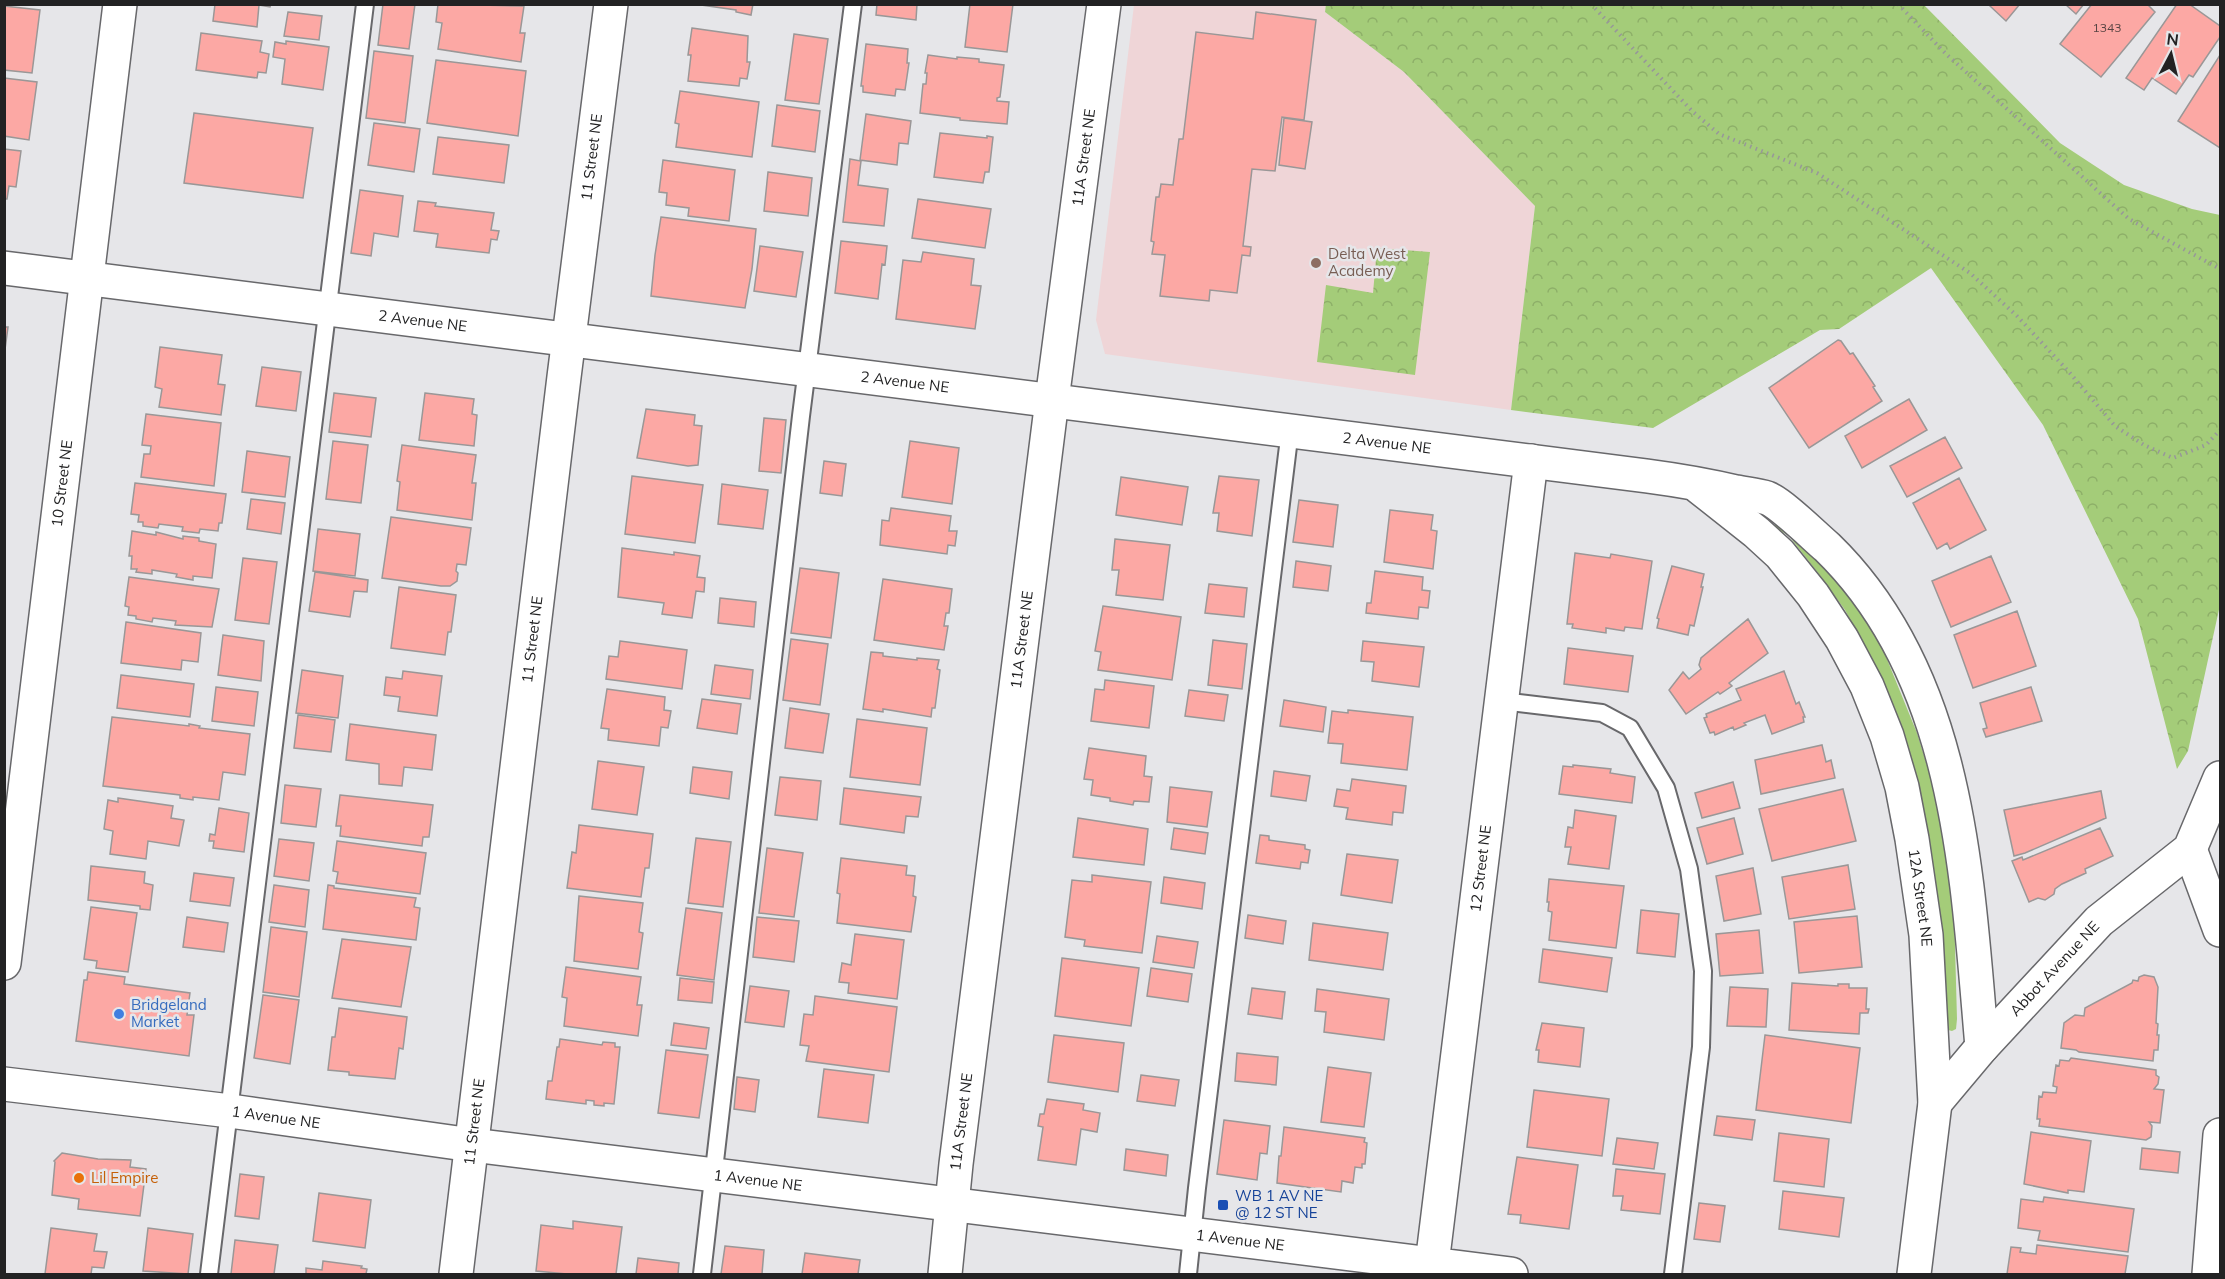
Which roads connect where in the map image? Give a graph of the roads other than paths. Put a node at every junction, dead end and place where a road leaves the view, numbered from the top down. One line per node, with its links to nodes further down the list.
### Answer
1 (120, 4): 7 (street, 10 Street NE)
2 (365, 4): 8 (lane)
3 (611, 4): 9 (street, 11 Street NE)
4 (853, 4): 10 (lane)
5 (1104, 4): 11 (street, 11A Street NE)
6 (4, 268): 7 (street, 2 Avenue NE)
7 (87, 278): 8 (street, 2 Avenue NE); 19 (street, 10 Street NE)
8 (328, 309): 9 (street, 2 Avenue NE); 23 (lane)
9 (568, 338): 10 (street, 2 Avenue NE); 25 (street, 11 Street NE)
10 (807, 370): 11 (street, 2 Avenue NE); 26 (lane)
11 (1052, 400): 12 (street, 2 Avenue NE); 27 (street, 11A Street NE)
12 (1290, 430): 13 (street, 2 Avenue NE); 28 (lane)
13 (1531, 461): 14 (street, 2 Avenue NE); 15 (street, 12 Street NE)
14 (1692, 482): 20 (street); 22 (street, 12A Street NE)
15 (1502, 701): 29 (street, 12 Street NE); 36 (lane)
16 (2220, 778): 17 (street)
17 (2190, 849): 18 (street); 20 (street, Abbot Avenue NE)
18 (2220, 930)
19 (4, 963)
20 (1982, 1047): 22 (street, Abbot Avenue NE)
21 (4, 1084): 23 (street, 1 Avenue NE)
22 (1935, 1103): 37 (street, 12A Street NE)
23 (230, 1111): 25 (street, 1 Avenue NE); 30 (lane)
24 (2220, 1135): 38 (street)
25 (472, 1144): 26 (street, 1 Avenue NE); 31 (street, 11 Street NE)
26 (712, 1175): 27 (street, 1 Avenue NE); 32 (lane)
27 (951, 1204): 28 (street, 1 Avenue NE); 33 (street, 11A Street NE)
28 (1193, 1234): 29 (street, 1 Avenue NE); 34 (lane)
29 (1431, 1269): 35 (street, 1 Avenue NE)
30 (209, 1275)
31 (456, 1275)
32 (702, 1275)
33 (945, 1275)
34 (1188, 1275)
35 (1511, 1275)
36 (1673, 1275)
37 (1914, 1275)
38 (2209, 1275)

